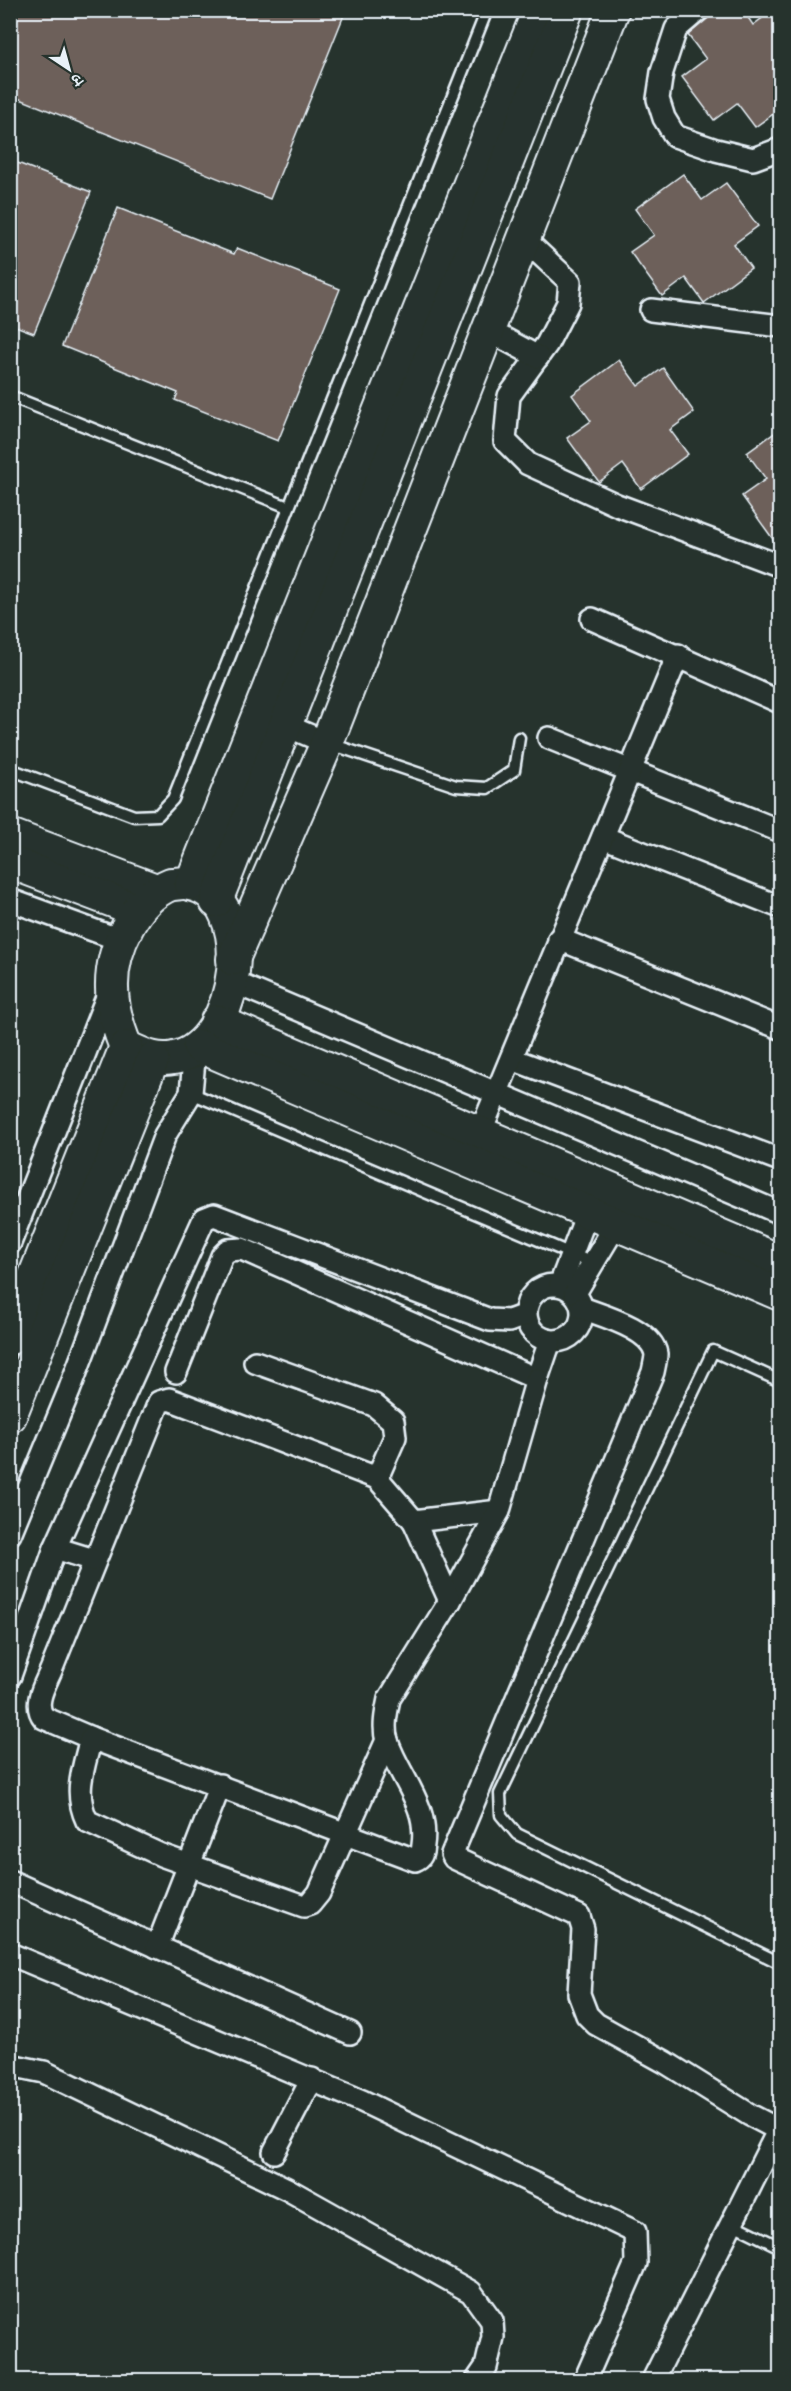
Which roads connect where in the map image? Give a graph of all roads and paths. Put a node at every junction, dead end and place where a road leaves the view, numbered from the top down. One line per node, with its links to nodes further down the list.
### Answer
1 (487, 10): 13 (lane)
2 (539, 10): 28 (street)
3 (567, 10): 18 (street)
4 (613, 10): 7 (street)
5 (699, 10): 6 (street)
6 (780, 149)
7 (524, 239): 10 (street); 11 (street)
8 (651, 310): 9 (street)
9 (780, 326)
10 (488, 330): 11 (street); 21 (street)
11 (538, 357): 14 (street)
12 (10, 396): 13 (lane)
13 (288, 507): 22 (lane)
14 (780, 566)
15 (592, 619): 16 (street)
16 (678, 655): 17 (street); 23 (street)
17 (780, 702)
18 (285, 725): 21 (street); 31 (street)
19 (519, 738): 21 (lane)
20 (549, 738): 23 (street)
21 (327, 743): 35 (street)
22 (10, 769)
23 (632, 771): 24 (street); 26 (street)
24 (780, 831)
25 (10, 835): 30 (street)
26 (603, 837): 32 (street); 33 (street)
27 (10, 862): 30 (street)
28 (190, 884): 30 (street); 31 (street)
29 (10, 900): 34 (street)
30 (146, 900): 34 (street)
31 (216, 901): 35 (street)
32 (780, 907)
33 (559, 939): 38 (street); 41 (street)
34 (123, 941): 36 (street)
35 (233, 971): 37 (street); 43 (street)
36 (112, 987): 40 (street); 49 (street)
37 (218, 1021): 39 (street); 44 (street)
38 (780, 1028)
39 (197, 1047): 40 (street); 42 (street); 46 (street)
40 (140, 1053): 56 (street); 62 (street)
41 (512, 1059): 43 (street); 45 (street)
42 (191, 1092): 50 (lane); 66 (street)
43 (497, 1094): 44 (street); 47 (street)
44 (480, 1133): 51 (street)
45 (780, 1160)
46 (588, 1211): 48 (street); 50 (street)
47 (780, 1213)
48 (617, 1222): 52 (street); 53 (street)
49 (10, 1243)
50 (572, 1254): 52 (lane); 54 (street)
51 (780, 1261)
52 (593, 1263): 54 (street)
53 (780, 1294)
54 (572, 1295): 55 (street); 57 (street); 76 (street)
55 (525, 1316): 57 (street); 67 (street)
56 (10, 1338)
57 (550, 1341): 60 (street)
58 (255, 1362): 63 (street)
59 (176, 1372): 60 (street)
60 (537, 1379): 64 (street)
61 (780, 1381): 81 (lane)
62 (10, 1416)
63 (377, 1478): 65 (street); 68 (street)
64 (499, 1511): 65 (street); 69 (street)
65 (414, 1521): 69 (street)
66 (10, 1534)
67 (55, 1548): 68 (street); 70 (street)
68 (94, 1560): 71 (street)
69 (450, 1601): 72 (street)
70 (10, 1676)
71 (92, 1738): 73 (street); 77 (street)
72 (387, 1740): 74 (street); 75 (street)
73 (220, 1785): 74 (street); 77 (street)
74 (344, 1833): 75 (street); 77 (street)
75 (424, 1839): 76 (street)
76 (454, 1847): 85 (street)
77 (189, 1866): 79 (street)
78 (10, 1881): 79 (street)
79 (157, 1947): 82 (street)
80 (10, 1954): 84 (street)
81 (780, 1963)
82 (350, 2033)
83 (10, 2065): 89 (street)
84 (312, 2079): 86 (street); 90 (street)
85 (780, 2129): 87 (street)
86 (274, 2152)
87 (733, 2224): 88 (lane); 91 (street)
88 (780, 2247)
89 (477, 2380)
90 (585, 2380)
91 (654, 2380)

